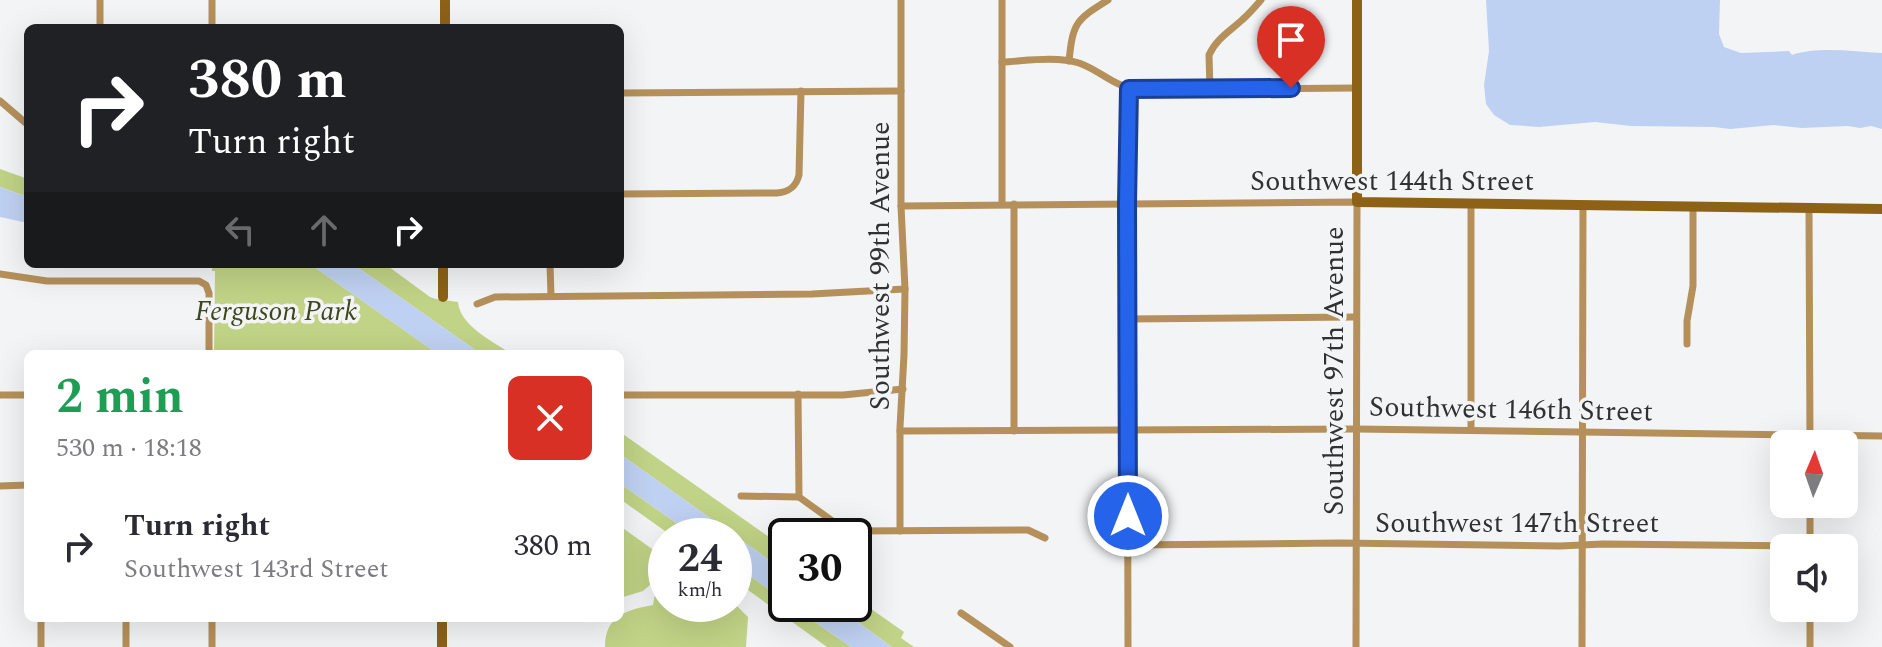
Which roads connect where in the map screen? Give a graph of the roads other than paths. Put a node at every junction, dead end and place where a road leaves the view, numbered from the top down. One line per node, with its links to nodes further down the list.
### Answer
1 (100, 0): 9 (street)
2 (212, 0): 10 (street)
3 (445, 0): 11 (street)
4 (901, 0): 18 (street, Southwest 99th Avenue)
5 (1002, 0): 13 (street)
6 (1108, 0): 12 (street)
7 (1261, 0): 16 (street)
8 (1357, 0): 14 (street, Southwest 97th Avenue)
9 (100, 24)
10 (212, 24)
11 (445, 24)
12 (1069, 61): 13 (street); 15 (street)
13 (1002, 62): 25 (street)
14 (1356, 88): 16 (street); 23 (street, Southwest 97th Avenue)
15 (1129, 89): 16 (street); 27 (street)
16 (1210, 90)
17 (801, 91): 18 (street); 19 (street); 22 (street)
18 (901, 91): 29 (street, Southwest 99th Avenue)
19 (624, 93)
20 (0, 101): 21 (street)
21 (24, 122)
22 (624, 194)
23 (1357, 202): 24 (street, Southwest 144th Street); 27 (street, Southwest 144th Street); 40 (street, Southwest 97th Avenue)
24 (1471, 203): 28 (street, Southwest 144th Street); 51 (street)
25 (1002, 204): 26 (street, Southwest 144th Street); 29 (street, Southwest 144th Street)
26 (1014, 204): 27 (street, Southwest 144th Street); 54 (street)
27 (1127, 204): 41 (street)
28 (1583, 205): 30 (street, Southwest 144th Street); 55 (street)
29 (901, 206): 36 (street, Southwest 99th Avenue)
30 (1693, 206): 31 (street, Southwest 144th Street); 42 (street)
31 (1809, 208): 32 (street, Southwest 144th Street); 52 (street)
32 (1882, 209)
33 (443, 268): 38 (street)
34 (550, 268): 37 (street)
35 (0, 274): 43 (street)
36 (905, 289): 37 (street); 44 (street, Southwest 99th Avenue)
37 (551, 296): 39 (street)
38 (443, 297)
39 (477, 304)
40 (1356, 317): 41 (street); 49 (street, Southwest 97th Avenue)
41 (1127, 319): 50 (street)
42 (1687, 344)
43 (209, 350)
44 (903, 389): 45 (street); 53 (street, Southwest 99th Avenue)
45 (798, 394): 48 (street); 62 (street)
46 (0, 395): 47 (street)
47 (24, 395)
48 (624, 395)
49 (1356, 429): 50 (street, Southwest 146th Street); 51 (street, Southwest 146th Street); 65 (street, Southwest 97th Avenue)
50 (1129, 430): 54 (street, Southwest 146th Street); 66 (street)
51 (1471, 430): 55 (street, Southwest 146th Street)
52 (1810, 430)
53 (900, 431): 54 (street, Southwest 146th Street); 63 (street, Southwest 99th Avenue)
54 (1014, 431)
55 (1583, 431): 56 (street, Southwest 146th Street); 67 (street)
56 (1770, 433)
57 (1858, 435): 58 (street, Southwest 146th Street)
58 (1882, 436)
59 (24, 485): 60 (street)
60 (0, 486)
61 (741, 496): 62 (street)
62 (799, 497): 63 (street)
63 (900, 531): 64 (street)
64 (1045, 538)
65 (1357, 543): 66 (street, Southwest 147th Street); 67 (street, Southwest 147th Street); 81 (street, Southwest 97th Avenue)
66 (1128, 545): 80 (street)
67 (1583, 545): 68 (street, Southwest 147th Street); 82 (street)
68 (1770, 546)
69 (961, 613): 79 (street)
70 (41, 622): 75 (street)
71 (126, 622): 76 (street)
72 (212, 622): 77 (street)
73 (442, 622): 78 (street)
74 (1810, 622): 83 (street)
75 (41, 647)
76 (126, 647)
77 (212, 647)
78 (442, 647)
79 (1010, 647)
80 (1128, 647)
81 (1356, 647)
82 (1582, 647)
83 (1810, 647)

